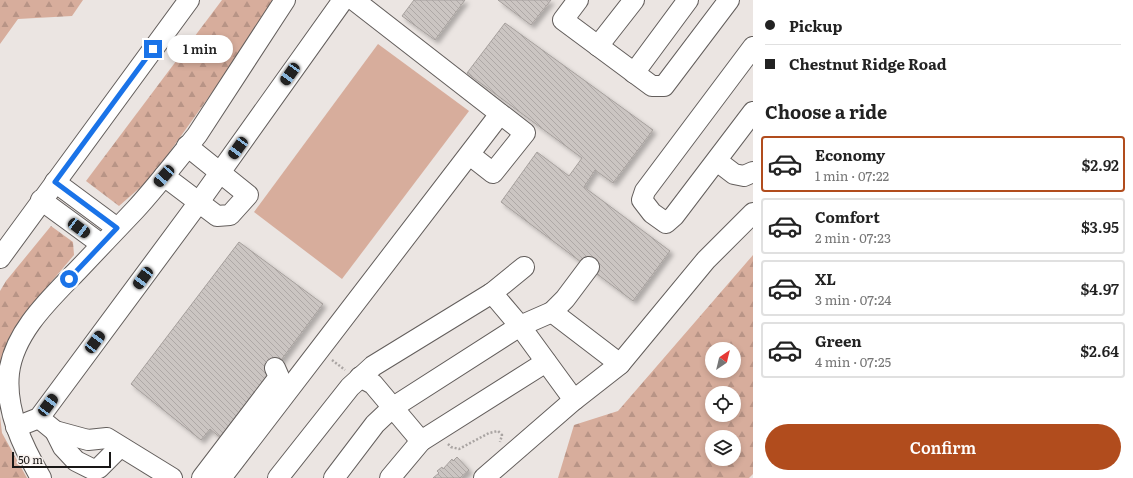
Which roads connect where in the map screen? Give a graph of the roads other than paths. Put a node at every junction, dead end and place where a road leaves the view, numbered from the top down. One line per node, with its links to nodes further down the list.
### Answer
1 (189, 0): 20 (street)
2 (285, 0): 14 (street)
3 (343, 0): 17 (street)
4 (354, 0): 13 (street)
5 (578, 0): 9 (street)
6 (634, 0): 9 (street)
7 (688, 0): 11 (street)
8 (729, 0): 11 (street)
9 (598, 46): 11 (street)
10 (753, 47): 16 (street)
11 (634, 73)
12 (753, 112): 16 (street)
13 (500, 114): 15 (street); 15 (street)
14 (188, 146): 17 (street); 19 (street)
15 (470, 155): 46 (street)
16 (717, 161): 18 (street)
17 (220, 172): 22 (street); 22 (street)
18 (753, 172)
19 (164, 176): 22 (street); 24 (street)
20 (55, 182): 21 (street); 24 (street)
21 (41, 200): 25 (street); 26 (street)
22 (199, 202): 38 (street)
23 (753, 213): 33 (street)
24 (117, 228): 25 (street)
25 (101, 244): 39 (street)
26 (0, 258)
27 (524, 267): 29 (street)
28 (589, 267): 30 (street)
29 (492, 293): 31 (street); 35 (street)
30 (552, 312): 31 (street); 33 (street)
31 (520, 326): 32 (street); 37 (street)
32 (546, 362): 36 (street); 41 (street)
33 (620, 364): 36 (street)
34 (275, 368): 45 (street)
35 (360, 377): 37 (street); 47 (street)
36 (574, 400): 50 (street)
37 (392, 408): 41 (street); 48 (street)
38 (39, 418): 39 (street); 40 (street)
39 (16, 427): 44 (street)
40 (55, 431): 42 (street); 42 (street)
41 (421, 441): 49 (street)
42 (120, 447): 43 (street)
43 (169, 476): 45 (street)
44 (41, 478)
45 (201, 478)
46 (221, 478)
47 (278, 478)
48 (334, 478)
49 (390, 478)
50 (484, 478)

